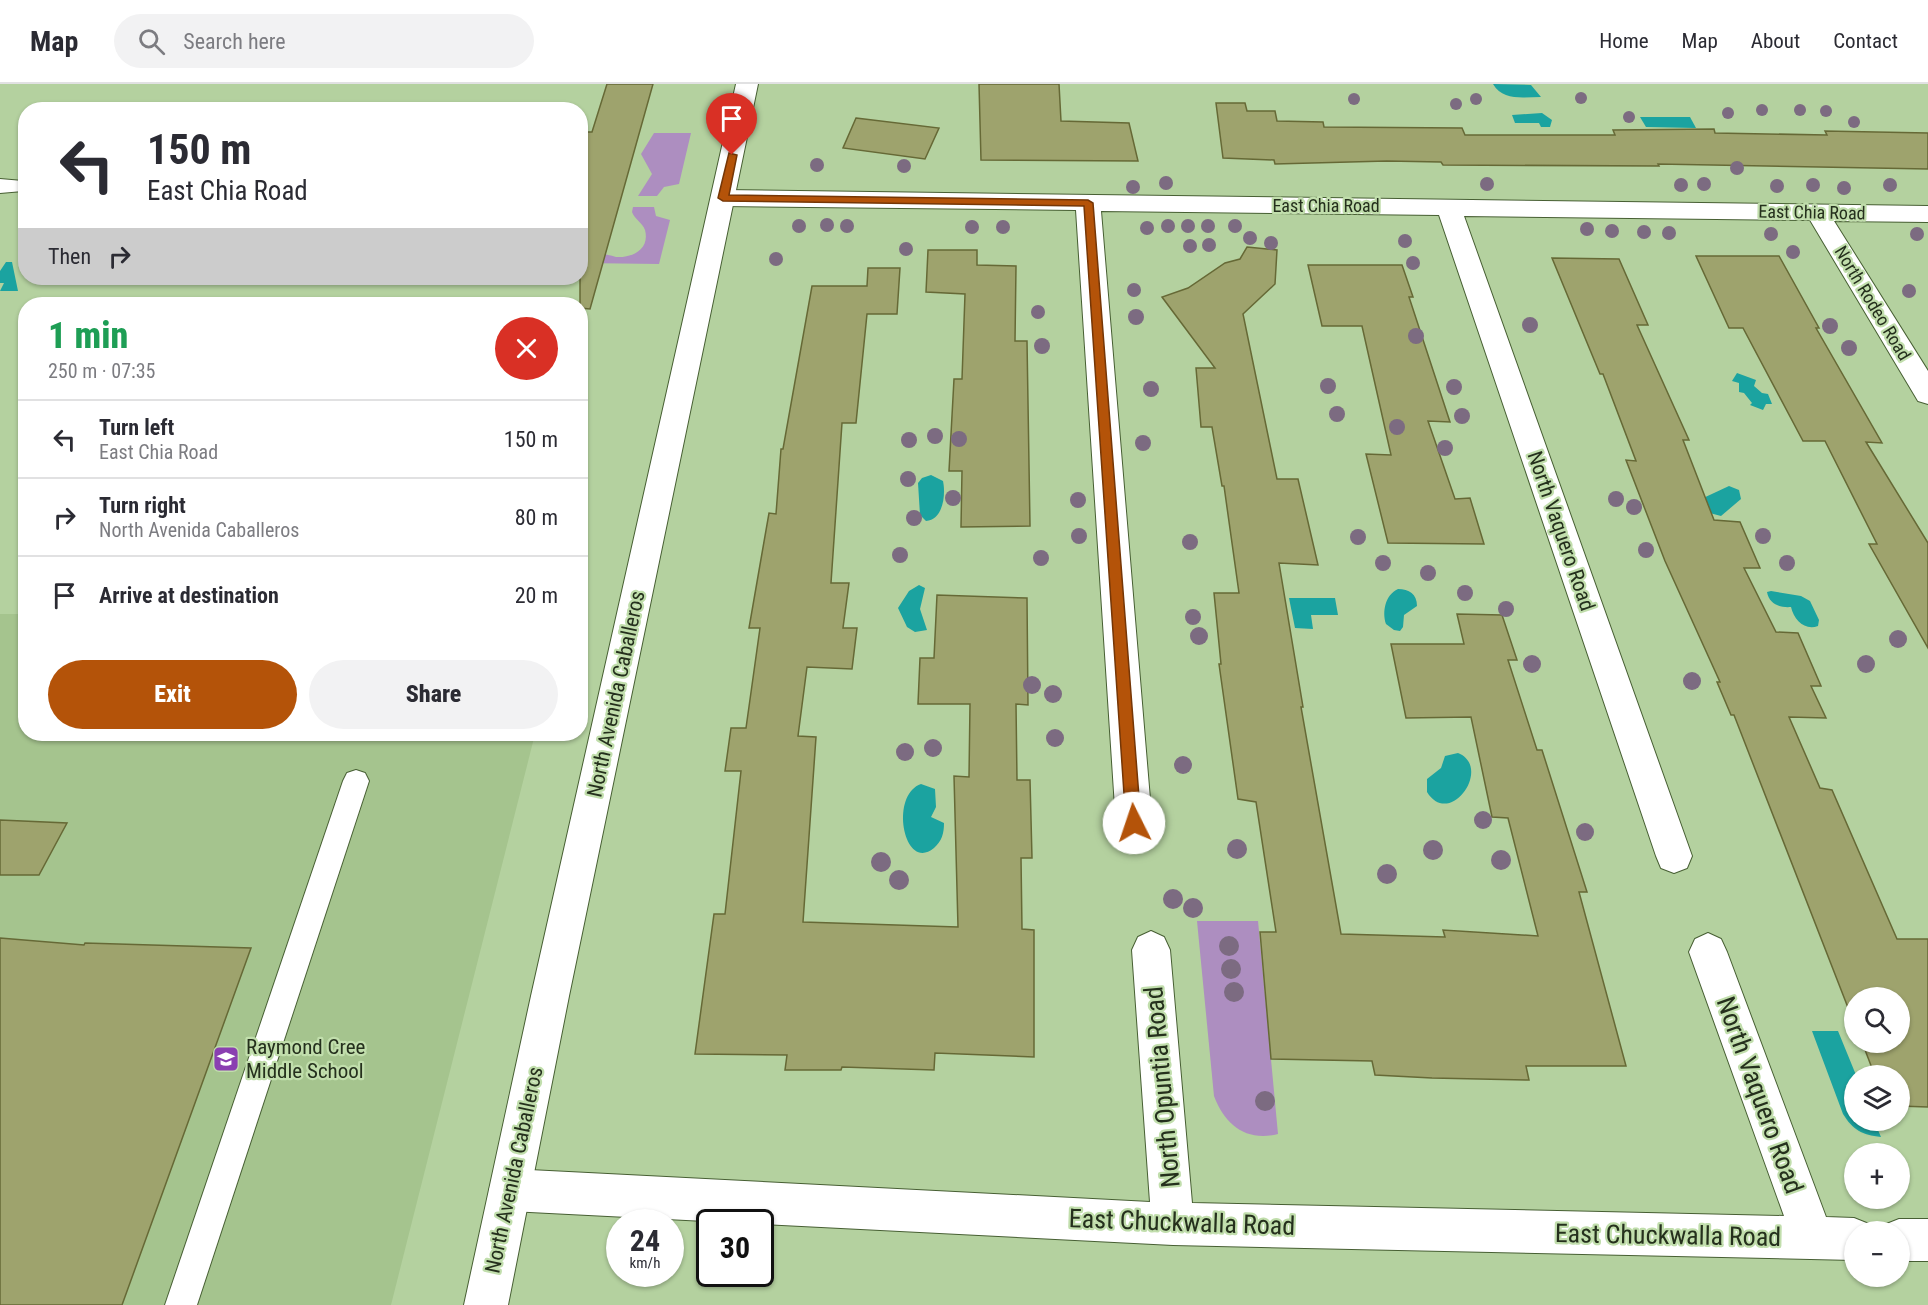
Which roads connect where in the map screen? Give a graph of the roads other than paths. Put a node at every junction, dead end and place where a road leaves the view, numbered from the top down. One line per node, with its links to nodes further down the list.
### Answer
1 (747, 84): 2 (street, North Avenida Caballeros)
2 (723, 198): 3 (street, East Chia Road); 13 (street, North Avenida Caballeros)
3 (1088, 203): 4 (street, East Chia Road); 9 (street)
4 (1448, 206): 5 (street, East Chia Road); 10 (street, North Vaquero Road)
5 (1817, 213): 6 (street, East Chia Road); 7 (street, North Rodeo Road)
6 (1928, 214)
7 (1928, 394)
8 (356, 781): 19 (lane)
9 (1134, 823)
10 (1674, 856)
11 (1151, 951): 14 (street, North Opuntia Road)
12 (1708, 952): 15 (street, North Vaquero Road)
13 (510, 1190): 14 (street, East Chuckwalla Road); 20 (street, North Avenida Caballeros)
14 (1173, 1224): 15 (street, East Chuckwalla Road)
15 (1813, 1238): 16 (street, East Chuckwalla Road)
16 (1844, 1239)
17 (1910, 1240): 18 (street)
18 (1928, 1240)
19 (181, 1305)
20 (486, 1305)

